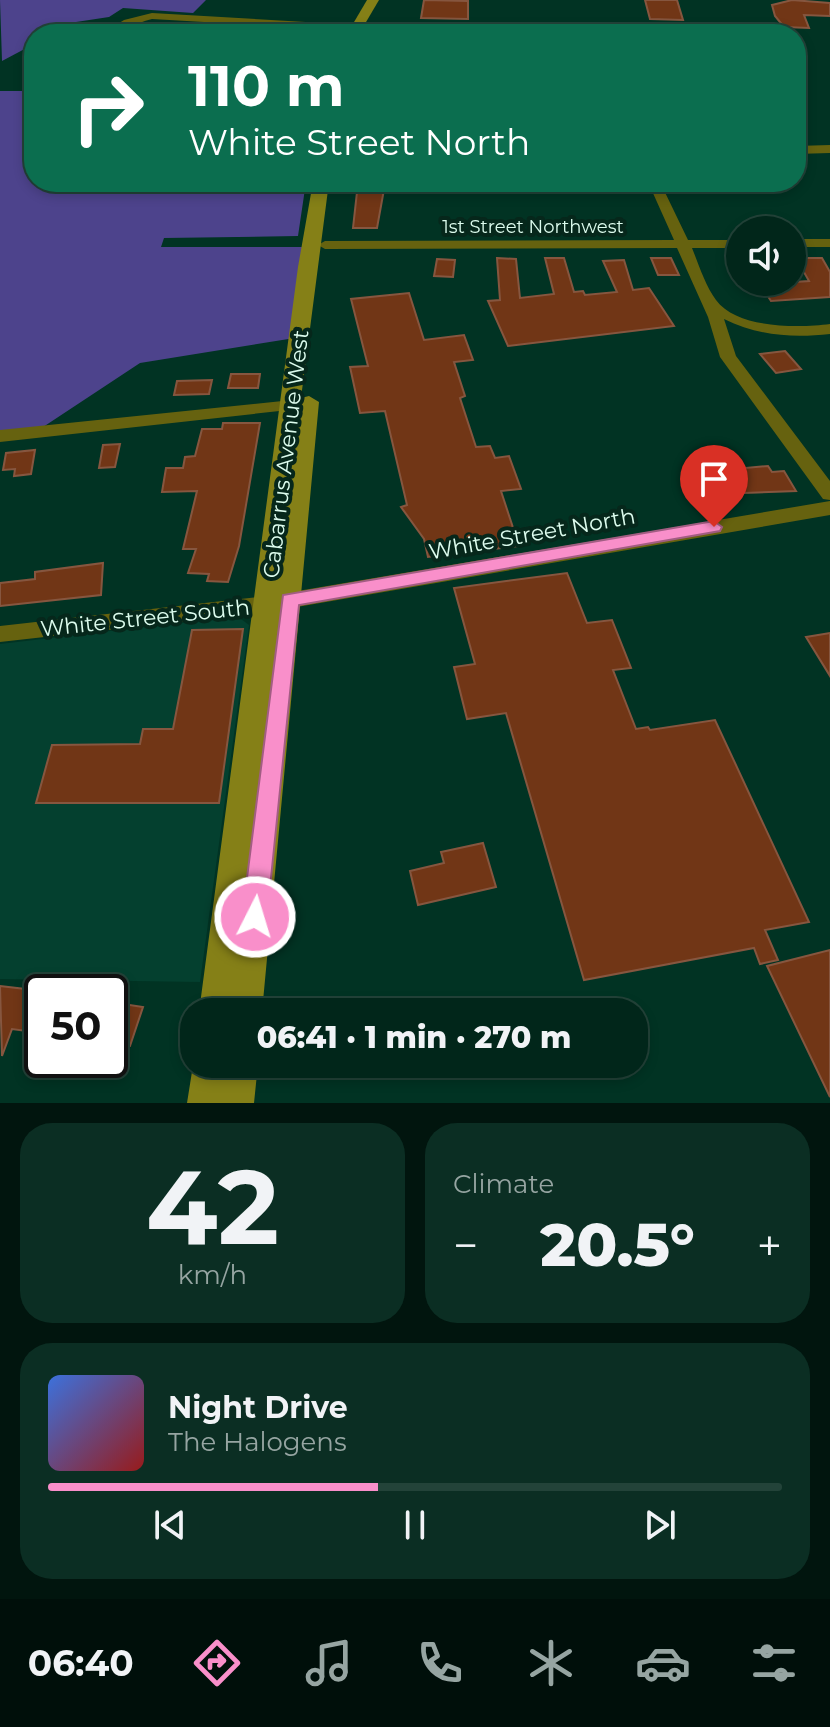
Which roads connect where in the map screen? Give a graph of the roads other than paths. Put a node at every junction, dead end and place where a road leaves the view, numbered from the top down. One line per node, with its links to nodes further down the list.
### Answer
1 (373, 0): 5 (main road)
2 (385, 0): 6 (main road)
3 (124, 24): 4 (street)
4 (263, 24)
5 (364, 24)
6 (366, 24)
7 (806, 150): 8 (street)
8 (830, 150)
9 (320, 192): 19 (main road, Cabarrus Avenue West)
10 (333, 192): 16 (main road, Cabarrus Avenue West)
11 (658, 192): 14 (street)
12 (806, 243): 13 (street)
13 (830, 243)
14 (680, 244): 15 (street, 1st Street Northwest); 16 (street, 1st Street Northwest); 17 (street)
15 (726, 244)
16 (325, 245): 23 (main road, Cabarrus Avenue West)
17 (723, 320): 18 (street); 21 (street)
18 (830, 329)
19 (292, 405): 20 (street); 23 (main road, Cabarrus Avenue West)
20 (0, 436)
21 (830, 494)
22 (830, 508): 23 (street, White Street North)
23 (279, 602): 24 (street, White Street South); 25 (main road, Cabarrus Avenue West); 26 (main road, Cabarrus Avenue West)
24 (0, 634)
25 (218, 998)
26 (246, 998)
27 (208, 1078): 29 (main road)
28 (239, 1078): 30 (main road)
29 (205, 1103)
30 (236, 1103)

